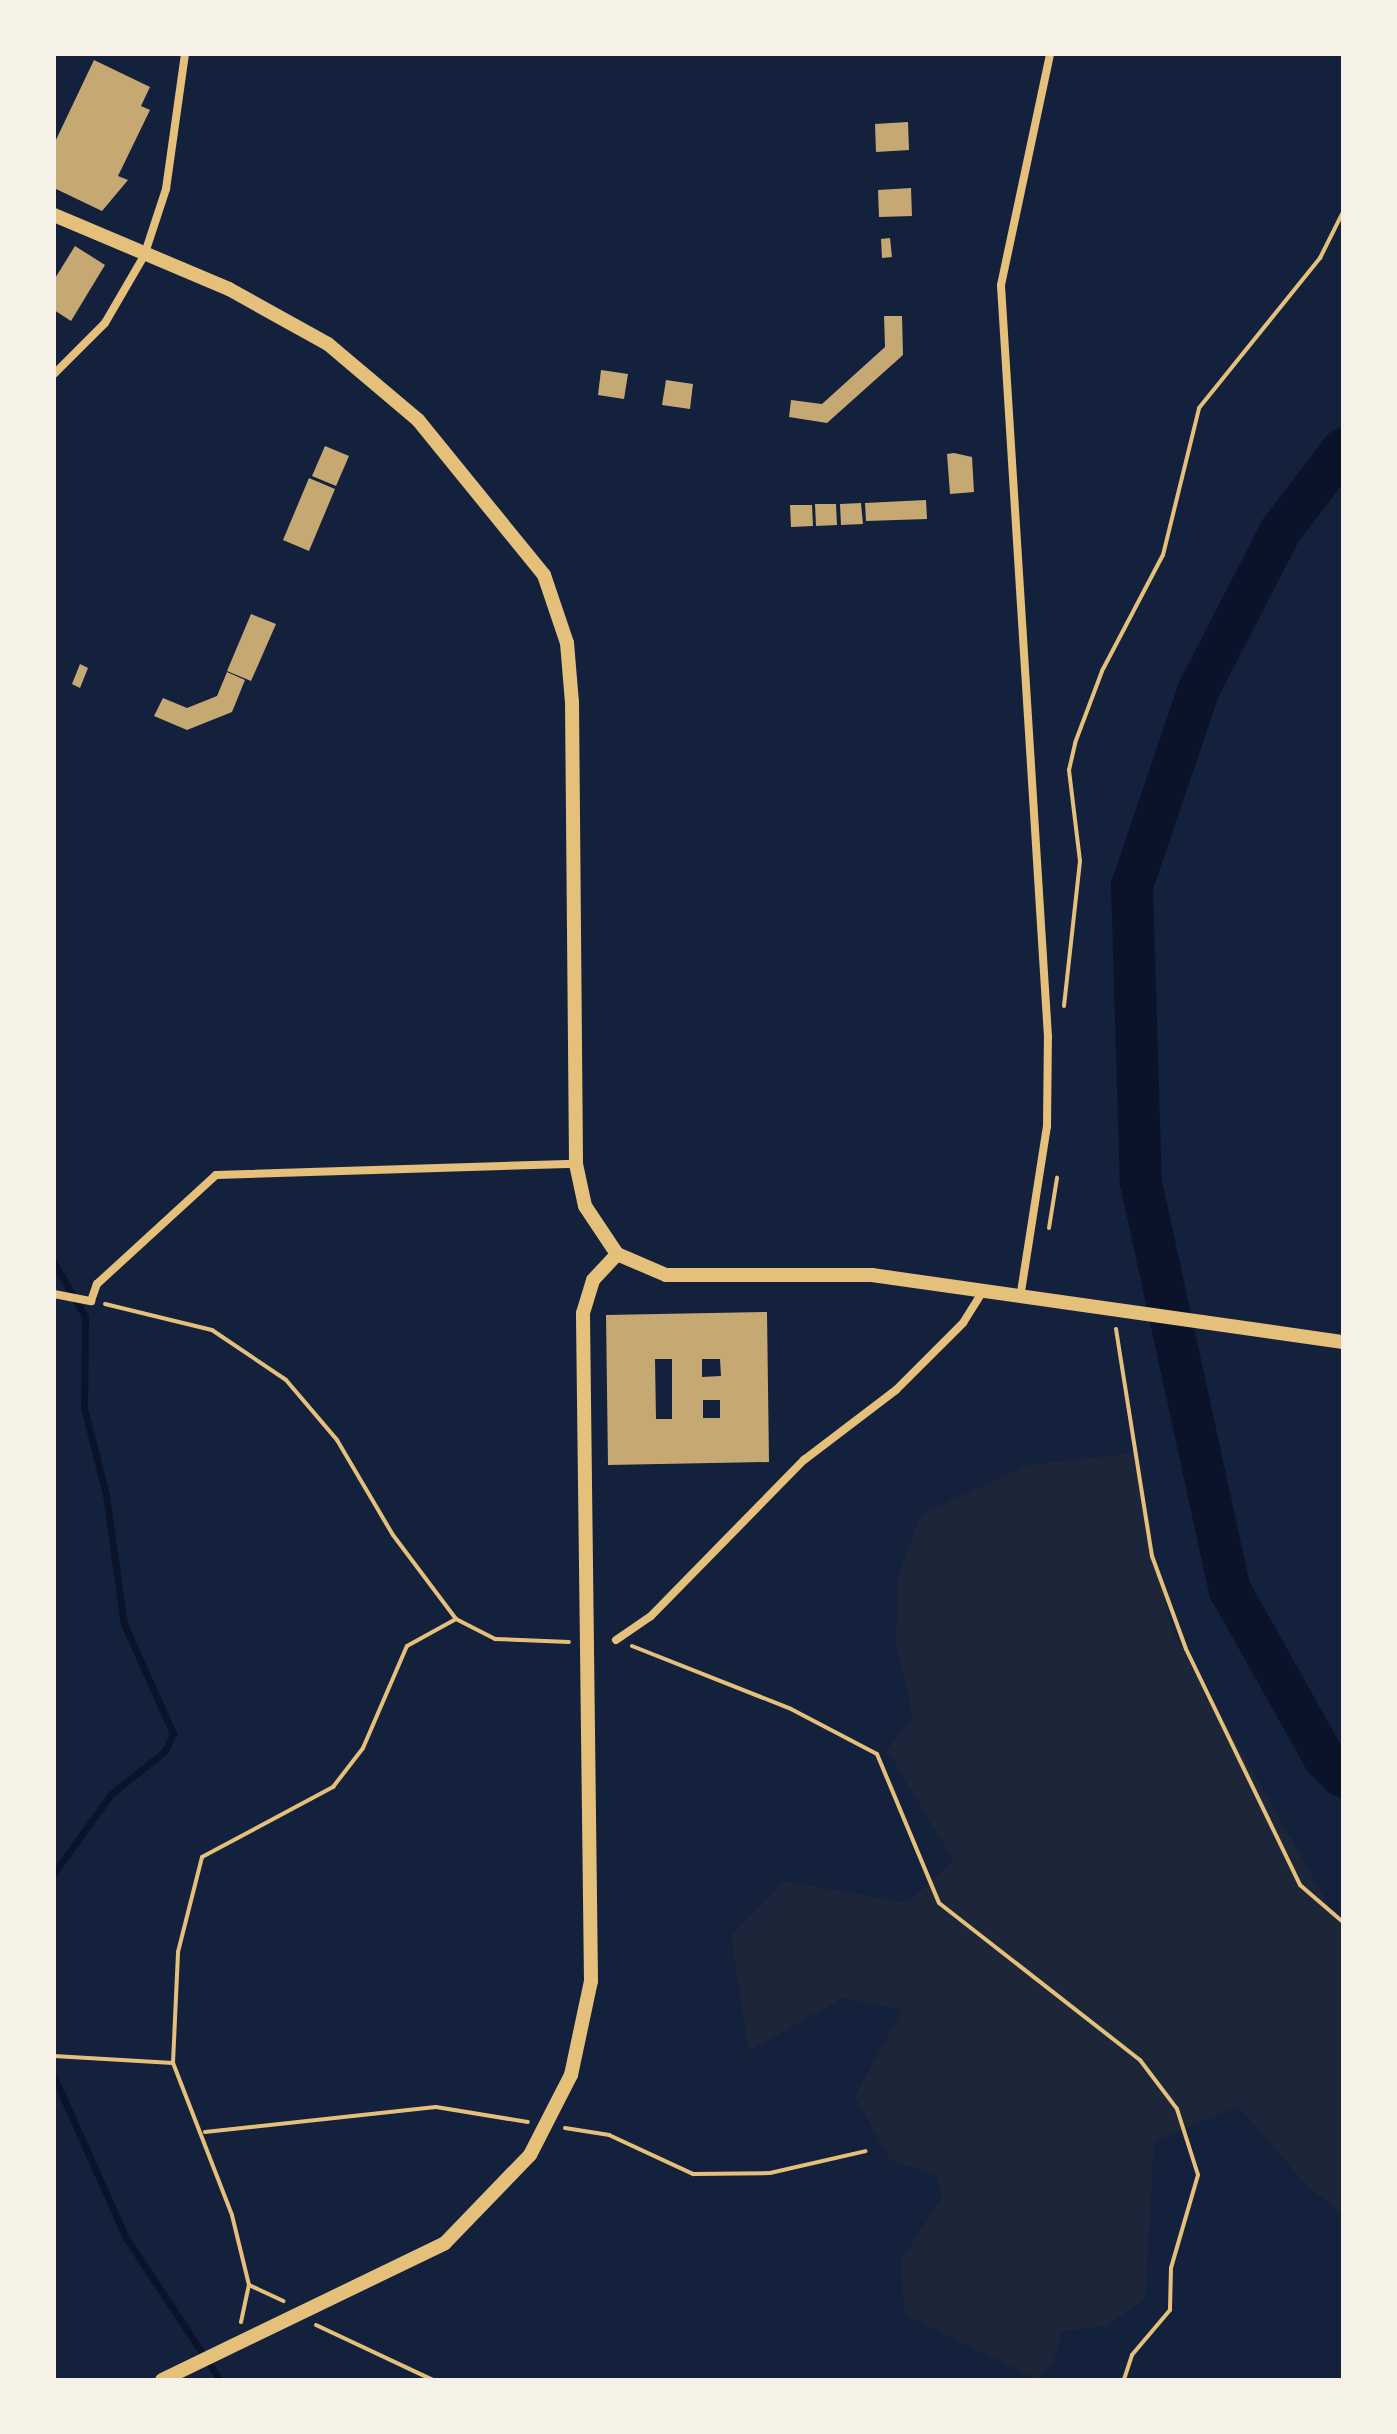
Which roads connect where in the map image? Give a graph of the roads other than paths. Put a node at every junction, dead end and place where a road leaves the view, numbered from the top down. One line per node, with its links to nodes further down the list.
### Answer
1 (185, 54): 4 (street)
2 (1050, 54): 9 (street)
3 (54, 215): 4 (street)
4 (144, 256): 5 (street); 6 (street)
5 (54, 374)
6 (576, 1164): 7 (street); 10 (street)
7 (617, 1254): 8 (street); 13 (street)
8 (984, 1289): 9 (street); 12 (street)
9 (1021, 1292): 11 (street)
10 (54, 1294)
11 (1343, 1342)
12 (616, 1640)
13 (162, 2380)

